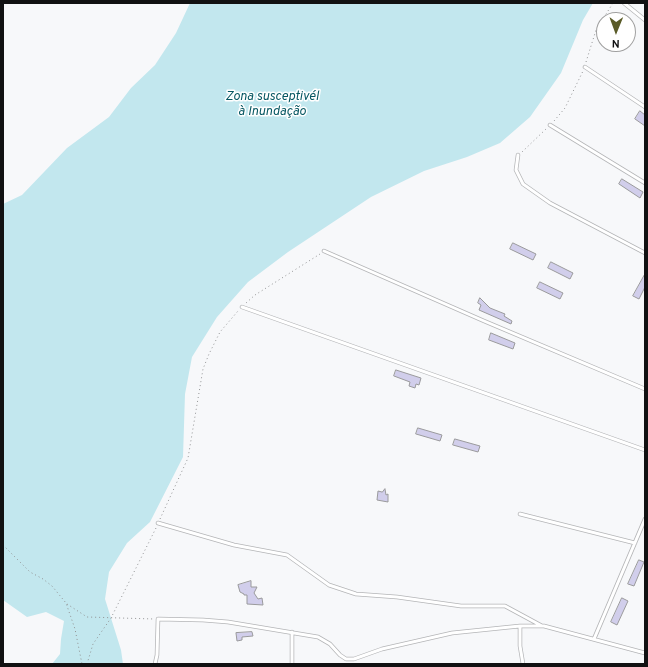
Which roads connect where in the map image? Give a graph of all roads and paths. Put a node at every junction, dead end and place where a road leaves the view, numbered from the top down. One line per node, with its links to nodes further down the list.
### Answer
1 (613, 3): 4 (path)
2 (624, 3): 3 (lane)
3 (645, 20)
4 (585, 67): 5 (lane); 6 (path)
5 (645, 107)
6 (550, 125): 7 (path); 8 (lane)
7 (518, 155): 10 (lane)
8 (645, 183)
9 (324, 251): 11 (path); 12 (lane)
10 (645, 253)
11 (242, 307): 13 (lane); 16 (path)
12 (645, 388)
13 (645, 450)
14 (520, 514): 17 (lane)
15 (645, 519): 17 (lane)
16 (158, 523): 20 (path); 23 (lane)
17 (635, 543): 25 (lane)
18 (3, 545): 19 (path)
19 (66, 603): 20 (path); 27 (path)
20 (111, 618): 21 (path); 28 (path)
21 (158, 619): 24 (lane); 29 (lane)
22 (520, 626): 23 (lane); 24 (lane); 31 (lane)
23 (544, 626): 25 (lane)
24 (292, 632): 30 (lane)
25 (594, 640): 26 (lane)
26 (645, 653)
27 (82, 664)
28 (87, 664)
29 (154, 664)
30 (292, 664)
31 (523, 664)

